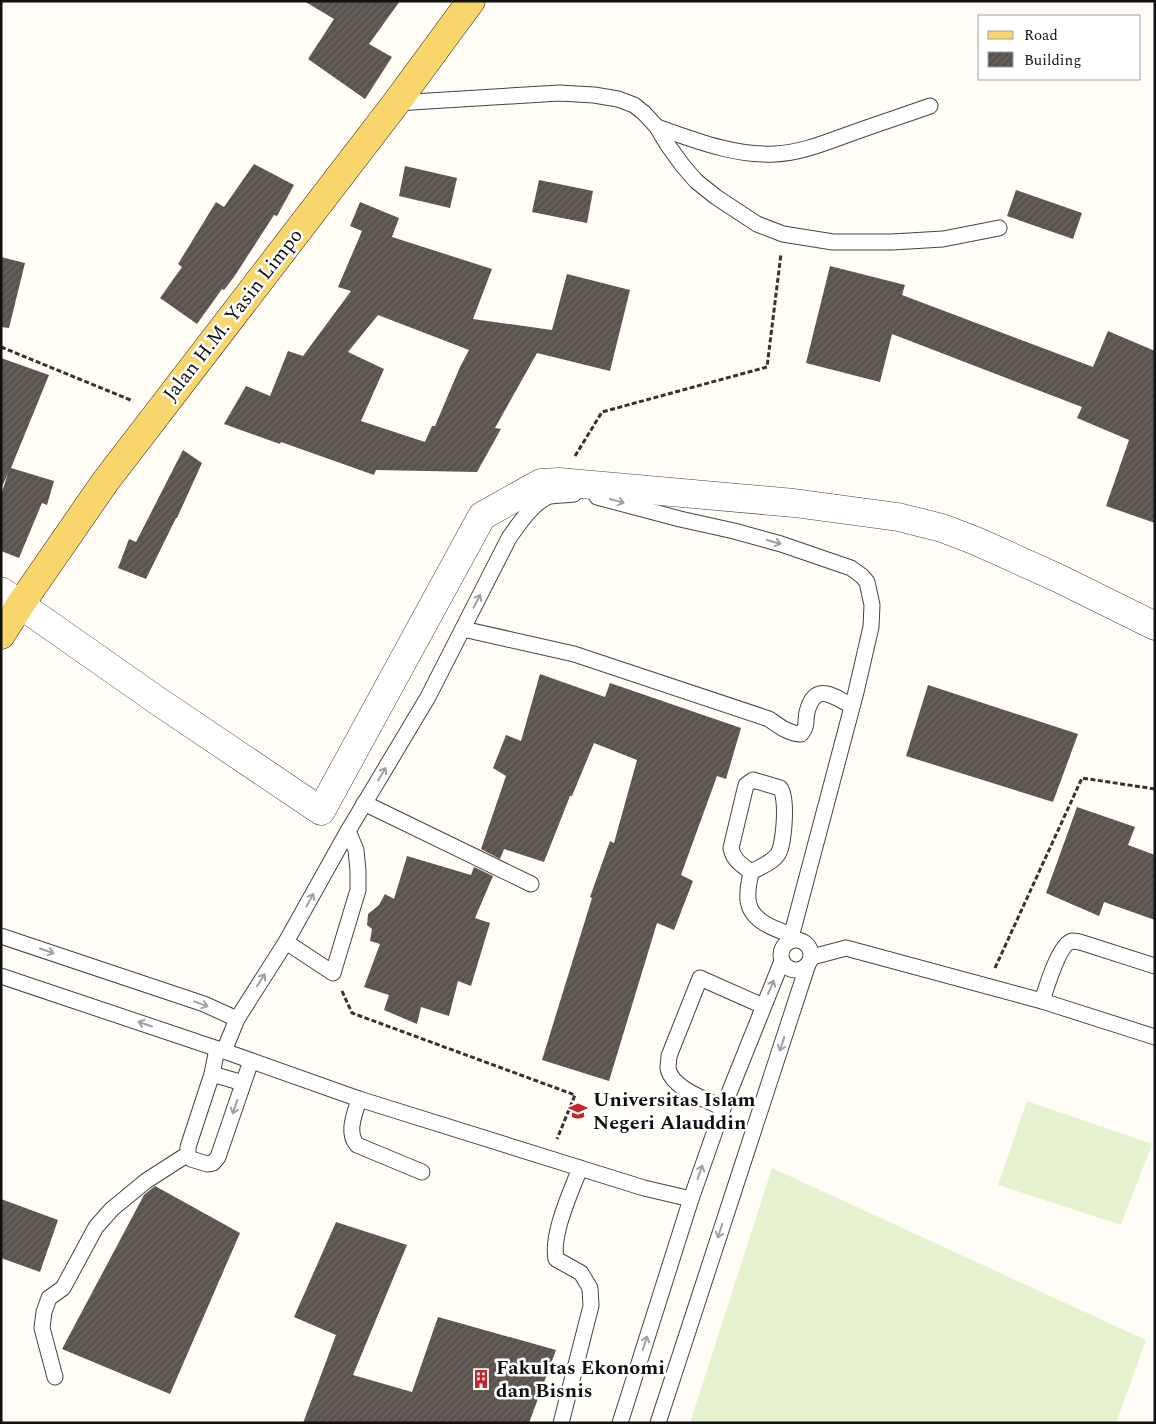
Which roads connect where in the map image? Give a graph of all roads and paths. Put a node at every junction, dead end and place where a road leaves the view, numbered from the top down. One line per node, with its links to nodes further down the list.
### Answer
1 (471, 1): 2 (main road, Jalan H.M. Yasin Limpo)
2 (396, 103): 4 (lane); 8 (main road, Jalan H.M. Yasin Limpo)
3 (930, 106): 4 (lane)
4 (657, 127): 6 (lane)
5 (999, 228): 6 (lane)
6 (783, 234): 9 (path)
7 (1, 347): 8 (path)
8 (159, 412): 10 (main road, Jalan H.M. Yasin Limpo)
9 (559, 482): 10 (street); 11 (street)
10 (11, 598): 13 (main road, Jalan H.M. Yasin Limpo)
11 (1155, 626)
12 (463, 629): 14 (lane); 14 (lane, one-way to 14); 16 (lane, one-way to 12)
13 (1, 635)
14 (852, 706): 21 (lane)
15 (1155, 789): 28 (path)
16 (364, 803): 17 (lane); 19 (lane)
17 (348, 831): 22 (lane, one-way to 17); 26 (lane)
18 (751, 872): 18 (lane); 21 (lane)
19 (531, 884)
20 (1, 936): 31 (lane, one-way to 31)
21 (791, 938): 23 (lane); 24 (lane)
22 (286, 942): 26 (lane); 31 (lane, one-way to 22)
23 (782, 961): 24 (lane); 30 (lane, one-way to 23)
24 (810, 961): 28 (lane); 47 (lane, one-way to 47)
25 (1155, 966): 29 (lane)
26 (333, 974): 40 (path)
27 (1, 976): 33 (lane, one-way to 27)
28 (987, 986): 29 (lane)
29 (1042, 1001): 32 (lane)
30 (763, 1006): 38 (lane); 38 (lane)
31 (237, 1019): 33 (lane)
32 (1155, 1037)
33 (220, 1050): 34 (lane); 35 (lane)
34 (251, 1061): 36 (lane); 37 (lane)
35 (212, 1074): 36 (lane); 39 (lane)
36 (244, 1083): 39 (lane, one-way to 39)
37 (359, 1099): 40 (lane); 42 (lane)
38 (723, 1108): 43 (lane, one-way to 38)
39 (188, 1154): 44 (lane)
40 (550, 1158): 41 (lane)
41 (580, 1168): 43 (lane); 45 (lane)
42 (422, 1172)
43 (691, 1198): 46 (lane, one-way to 43)
44 (55, 1377)
45 (561, 1423)
46 (620, 1423)
47 (658, 1423)

